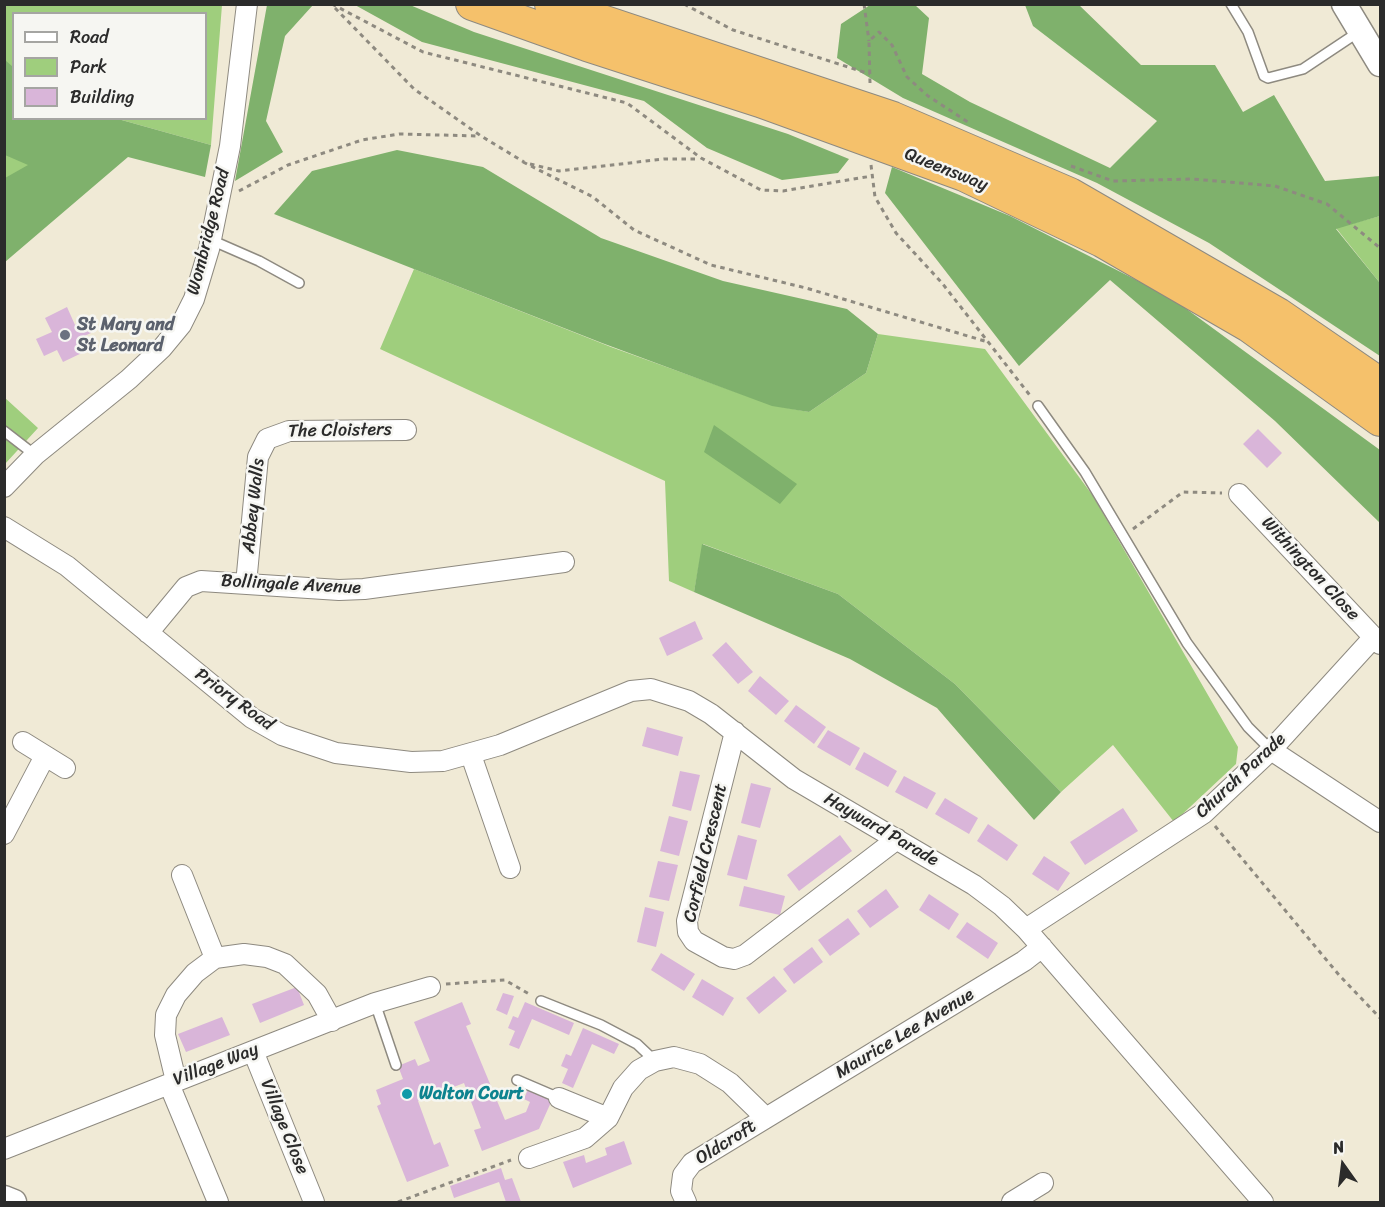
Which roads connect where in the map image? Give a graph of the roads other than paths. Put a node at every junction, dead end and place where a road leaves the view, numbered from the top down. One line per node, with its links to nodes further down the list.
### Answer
1 (246, 4): 8 (street, Wombridge Road)
2 (472, 4): 12 (highway, Queensway)
3 (551, 4): 10 (highway, Queensway)
4 (1231, 4): 6 (lane)
5 (1344, 4): 6 (street)
6 (1360, 31): 7 (street)
7 (1380, 64)
8 (211, 240): 9 (lane); 16 (street, Wombridge Road)
9 (299, 283)
10 (1380, 384)
11 (1038, 406): 26 (lane)
12 (1380, 420)
13 (406, 430): 15 (street, The Cloisters)
14 (4, 431): 16 (lane)
15 (275, 434): 21 (street, Abbey Walls)
16 (35, 455): 17 (street, Wombridge Road)
17 (4, 487)
18 (1239, 494): 23 (street, Withington Close)
19 (4, 527): 22 (street, Priory Road)
20 (564, 562): 21 (street, Bollingale Avenue)
21 (246, 584): 22 (street, Bollingale Avenue)
22 (148, 633): 27 (street, Priory Road)
23 (1377, 640): 26 (street, Church Parade)
24 (735, 732): 27 (street, Priory Road); 32 (street, Hayward Parade); 32 (street, Corfield Crescent)
25 (23, 742): 28 (street)
26 (1271, 750): 30 (street); 35 (street, Church Parade)
27 (471, 755): 33 (street)
28 (45, 756): 29 (street); 31 (street)
29 (64, 768)
30 (1380, 822)
31 (4, 834)
32 (897, 839): 35 (street, Hayward Parade)
33 (510, 868)
34 (182, 875): 37 (street)
35 (1026, 929): 36 (street, Hayward Parade)
36 (1042, 947): 49 (street, Maurice Lee Avenue); 59 (street)
37 (215, 958): 41 (street); 46 (street)
38 (430, 987): 40 (street, Village Way)
39 (541, 1001): 43 (lane)
40 (375, 1003): 41 (street, Village Way); 44 (lane)
41 (332, 1021): 42 (street, Village Way)
42 (254, 1051): 46 (street, Village Way); 56 (street, Village Close)
43 (656, 1061): 48 (street); 49 (street)
44 (396, 1065)
45 (517, 1080): 47 (lane)
46 (173, 1082): 50 (street, Village Way); 55 (street)
47 (559, 1098): 48 (street)
48 (608, 1118): 51 (street)
49 (766, 1118): 57 (street, Oldcroft)
50 (4, 1149)
51 (529, 1158)
52 (1043, 1183): 58 (street)
53 (4, 1198): 54 (street)
54 (14, 1203)
55 (218, 1203)
56 (314, 1203)
57 (686, 1203)
58 (1012, 1203)
59 (1263, 1203)

